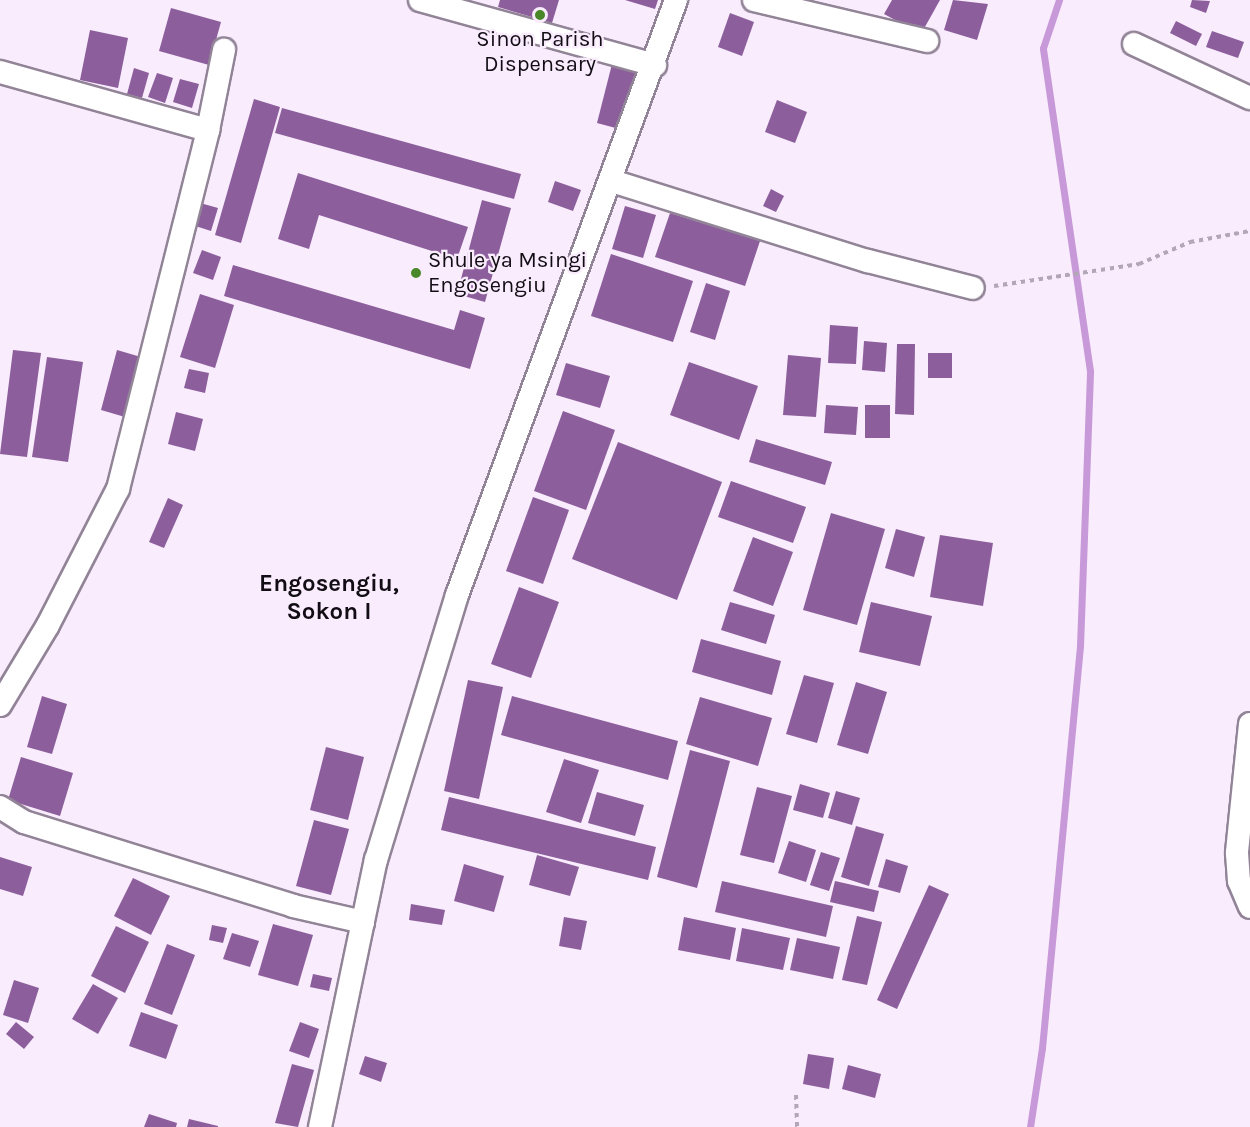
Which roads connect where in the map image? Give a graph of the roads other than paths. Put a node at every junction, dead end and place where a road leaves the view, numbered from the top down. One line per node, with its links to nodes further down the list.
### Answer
1 (420, 0): 7 (street)
2 (676, 0): 7 (street)
3 (754, 0): 4 (street)
4 (927, 41)
5 (1134, 44): 9 (street)
6 (224, 50): 10 (street)
7 (655, 65): 11 (street)
8 (0, 72): 10 (street)
9 (1250, 98)
10 (208, 130): 13 (street)
11 (612, 181): 12 (street); 17 (street)
12 (973, 288)
13 (0, 705)
14 (1250, 724): 16 (street)
15 (0, 807): 17 (street)
16 (1250, 907)
17 (363, 922): 18 (street)
18 (320, 1127)

